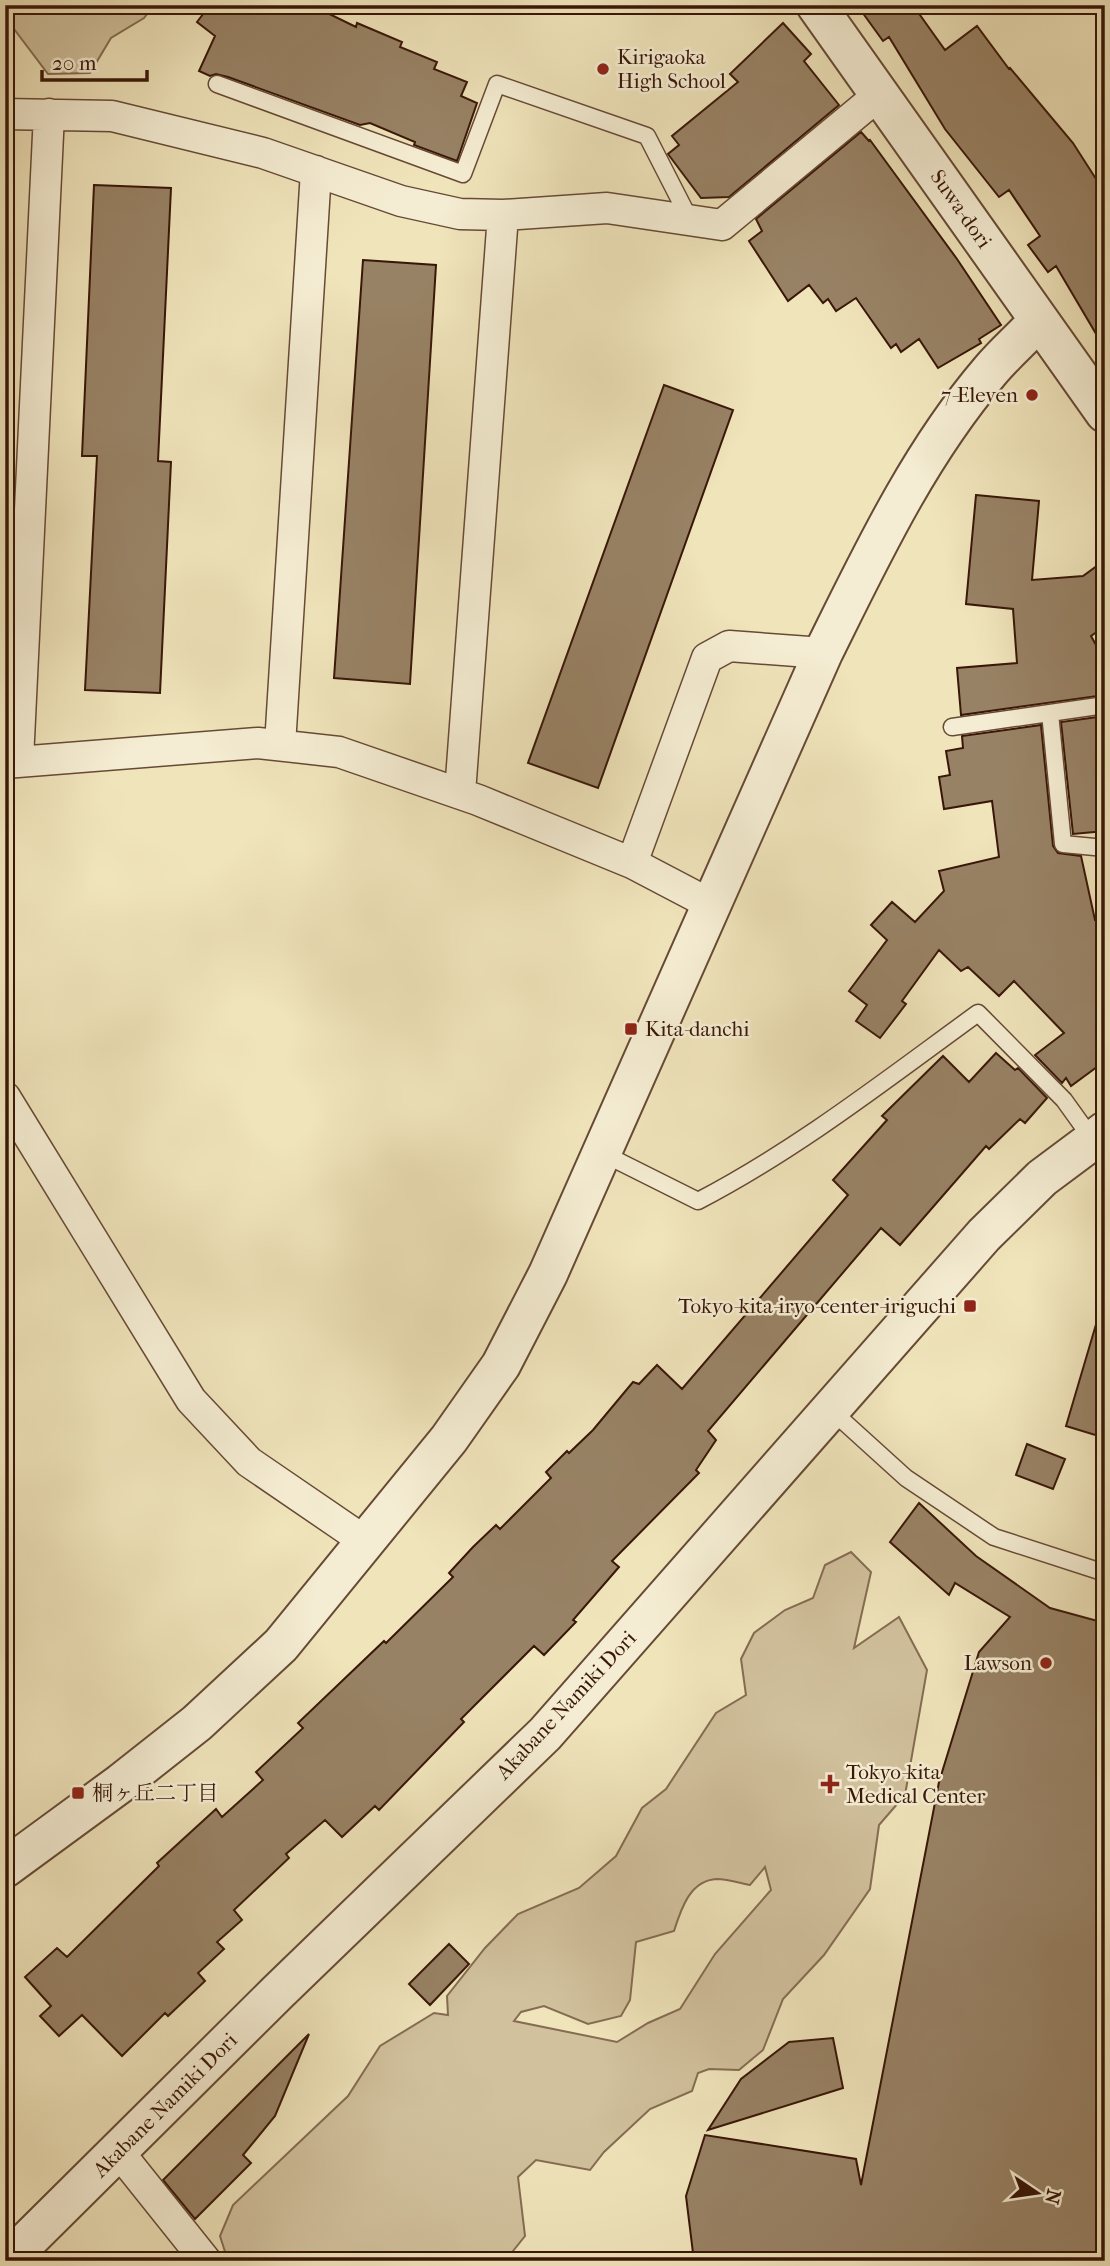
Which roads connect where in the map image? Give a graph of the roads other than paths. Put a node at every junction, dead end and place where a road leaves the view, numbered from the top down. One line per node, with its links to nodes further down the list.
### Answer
1 (816, 5): 3 (street, Suwa-dori)
2 (217, 84): 8 (lane)
3 (880, 94): 8 (street); 9 (street, Suwa-dori)
4 (5, 114): 5 (street)
5 (49, 114): 6 (street); 16 (street)
6 (316, 171): 7 (street); 15 (street)
7 (503, 215): 8 (street); 17 (street)
8 (690, 220)
9 (1039, 320): 10 (street, Suwa-dori); 11 (street)
10 (1105, 413)
11 (823, 653): 19 (street); 20 (street)
12 (1105, 705): 13 (lane)
13 (1049, 713): 14 (lane); 18 (lane)
14 (952, 727)
15 (279, 745): 16 (street); 17 (street)
16 (12, 761)
17 (460, 793): 19 (street)
18 (1105, 848)
19 (632, 863): 20 (street)
20 (712, 905): 23 (street)
21 (5, 1097): 25 (street)
22 (1099, 1135): 23 (lane); 24 (street, Akabane Namiki Dori)
23 (602, 1153): 25 (street)
24 (831, 1409): 26 (lane); 28 (street, Akabane Namiki Dori)
25 (366, 1542): 27 (street)
26 (1105, 1573)
27 (5, 1868)
28 (118, 2151): 29 (street, Akabane Namiki Dori); 30 (street)
29 (7, 2261)
30 (205, 2261)

